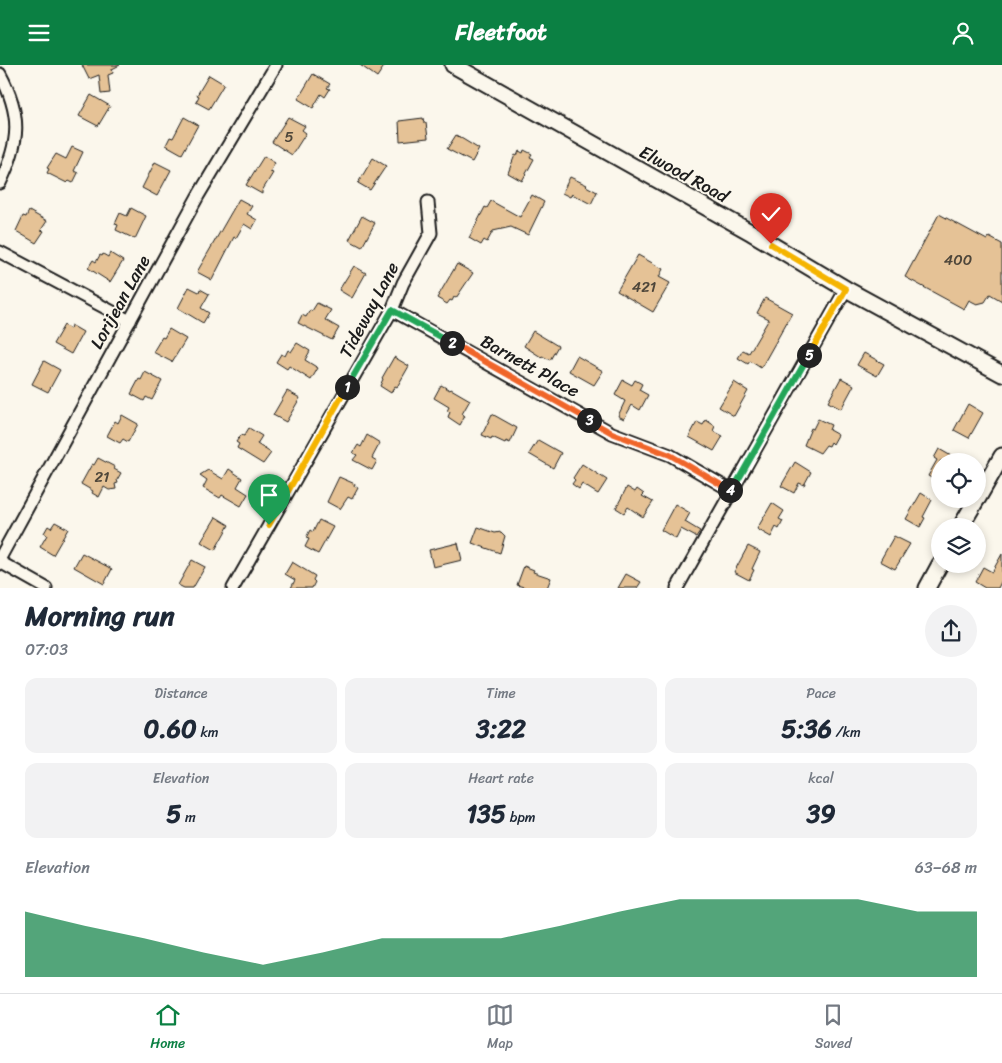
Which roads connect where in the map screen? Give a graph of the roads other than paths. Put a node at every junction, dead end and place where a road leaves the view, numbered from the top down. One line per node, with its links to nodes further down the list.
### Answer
1 (276, 65): 9 (street, Lorijean Lane)
2 (453, 65): 7 (main road, Elwood Road)
3 (0, 74): 4 (street)
4 (0, 183)
5 (428, 202): 8 (street, Tideway Lane)
6 (0, 252): 9 (street)
7 (846, 289): 10 (main road, Elwood Road); 13 (street)
8 (392, 310): 13 (street, Barnett Place); 17 (street, Tideway Lane)
9 (130, 321): 14 (street, Lorijean Lane)
10 (1002, 373)
11 (1002, 456): 12 (main road)
12 (986, 483)
13 (732, 491): 18 (street)
14 (0, 560): 16 (street)
15 (935, 573): 19 (main road)
16 (46, 588)
17 (233, 588)
18 (677, 588)
19 (927, 588)

